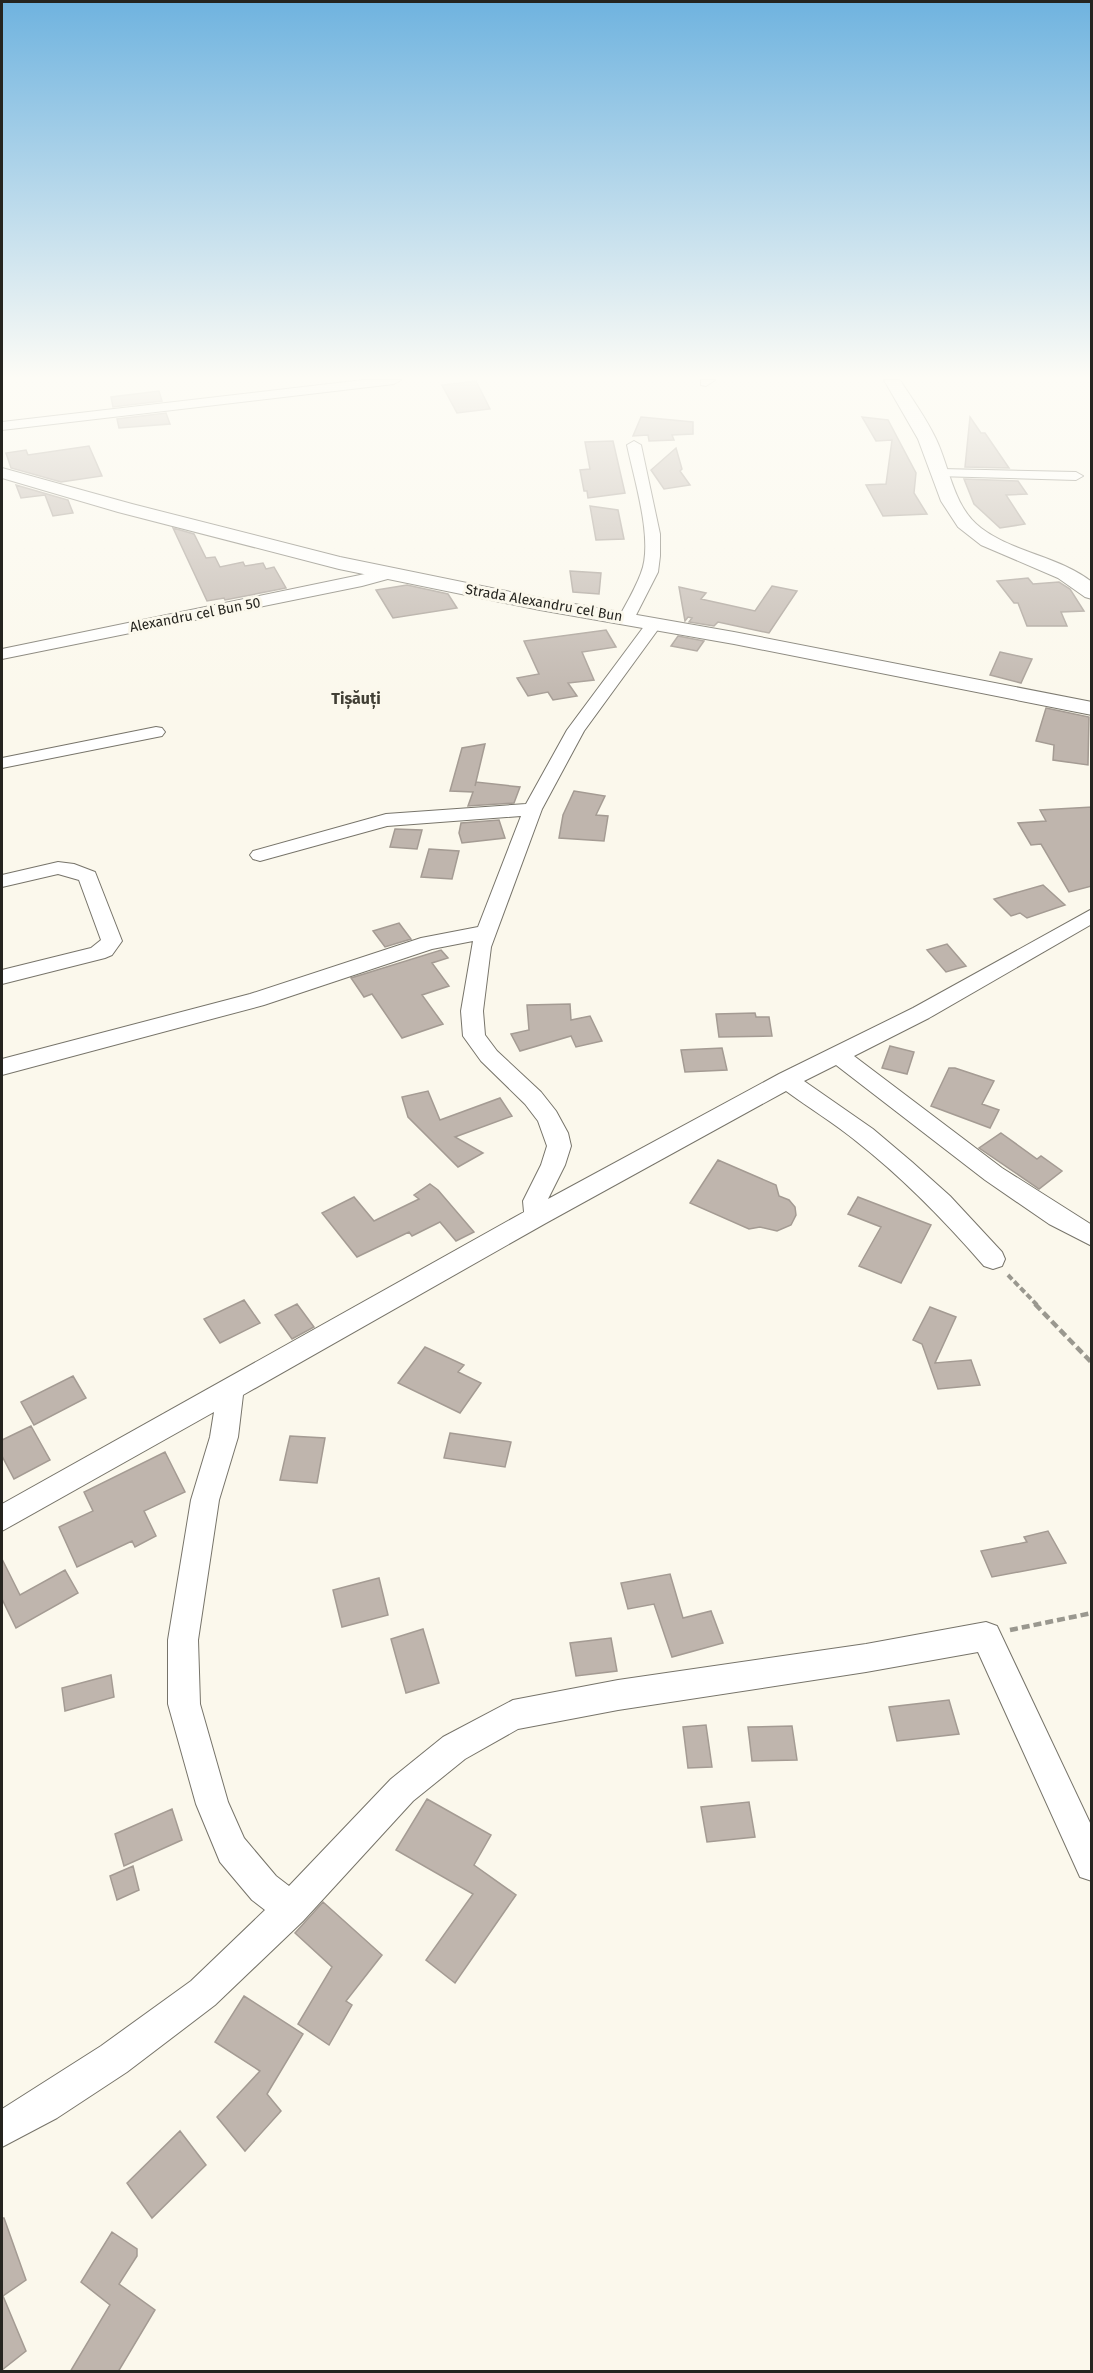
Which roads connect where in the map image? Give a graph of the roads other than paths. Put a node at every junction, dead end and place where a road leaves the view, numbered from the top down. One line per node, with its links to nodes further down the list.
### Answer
1 (66, 491): 4 (street, Strada Alexandru cel Bun)
2 (641, 491): 6 (street)
3 (946, 491): 5 (street)
4 (389, 574): 6 (street, Strada Alexandru cel Bun); 8 (street, Alexandru cel Bun 50)
5 (1092, 592)
6 (626, 619): 7 (street, Strada Alexandru cel Bun)
7 (654, 624): 9 (street, Strada Alexandru cel Bun); 12 (street)
8 (2, 654)
9 (1092, 709)
10 (156, 732): 11 (street)
11 (2, 763)
12 (533, 809): 13 (street); 16 (street)
13 (260, 855)
14 (2, 881): 17 (street)
15 (1092, 915): 18 (street)
16 (485, 932): 19 (street); 21 (street)
17 (2, 977)
18 (838, 1055): 20 (street); 22 (street)
19 (2, 1068)
20 (787, 1080): 21 (street); 23 (street)
21 (537, 1216): 24 (street)
22 (1092, 1237)
23 (993, 1259)
24 (231, 1388): 25 (street); 27 (street)
25 (2, 1518)
26 (1092, 1865): 27 (street)
27 (291, 1910): 28 (street)
28 (2, 2129)

